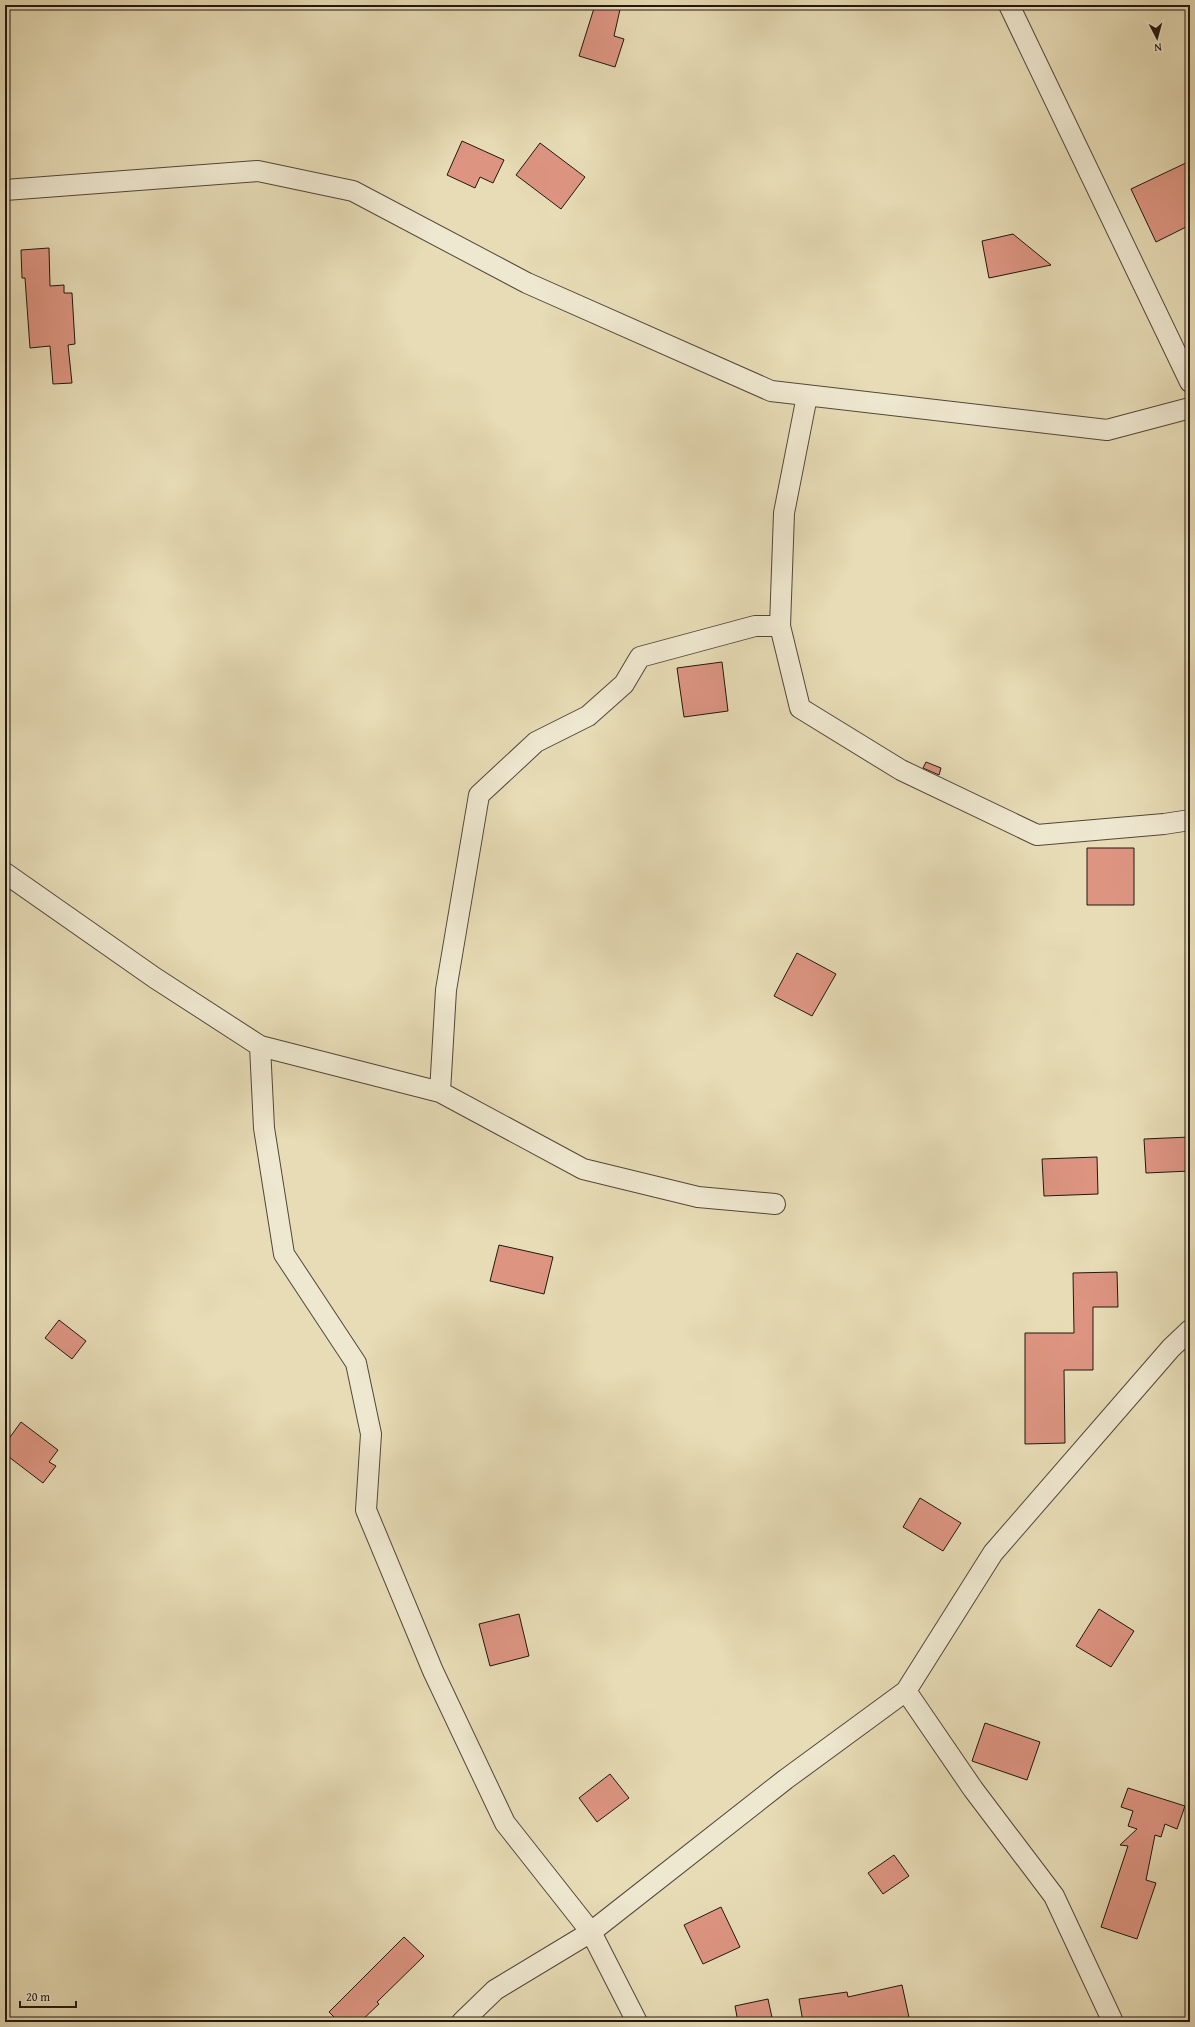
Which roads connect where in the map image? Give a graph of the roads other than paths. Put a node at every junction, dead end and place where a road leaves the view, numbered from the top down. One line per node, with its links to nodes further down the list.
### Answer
1 (1008, 5): 3 (street)
2 (5, 190): 4 (street)
3 (1190, 382)
4 (807, 396): 5 (street); 6 (street)
5 (1190, 408)
6 (780, 626): 7 (street); 10 (street)
7 (1190, 820)
8 (5, 873): 9 (street)
9 (260, 1046): 10 (street); 14 (street)
10 (440, 1092): 11 (street)
11 (775, 1204)
12 (1190, 1330): 13 (street)
13 (906, 1690): 14 (street); 17 (street)
14 (591, 1932): 15 (street); 16 (street)
15 (462, 2022)
16 (637, 2022)
17 (1113, 2022)

